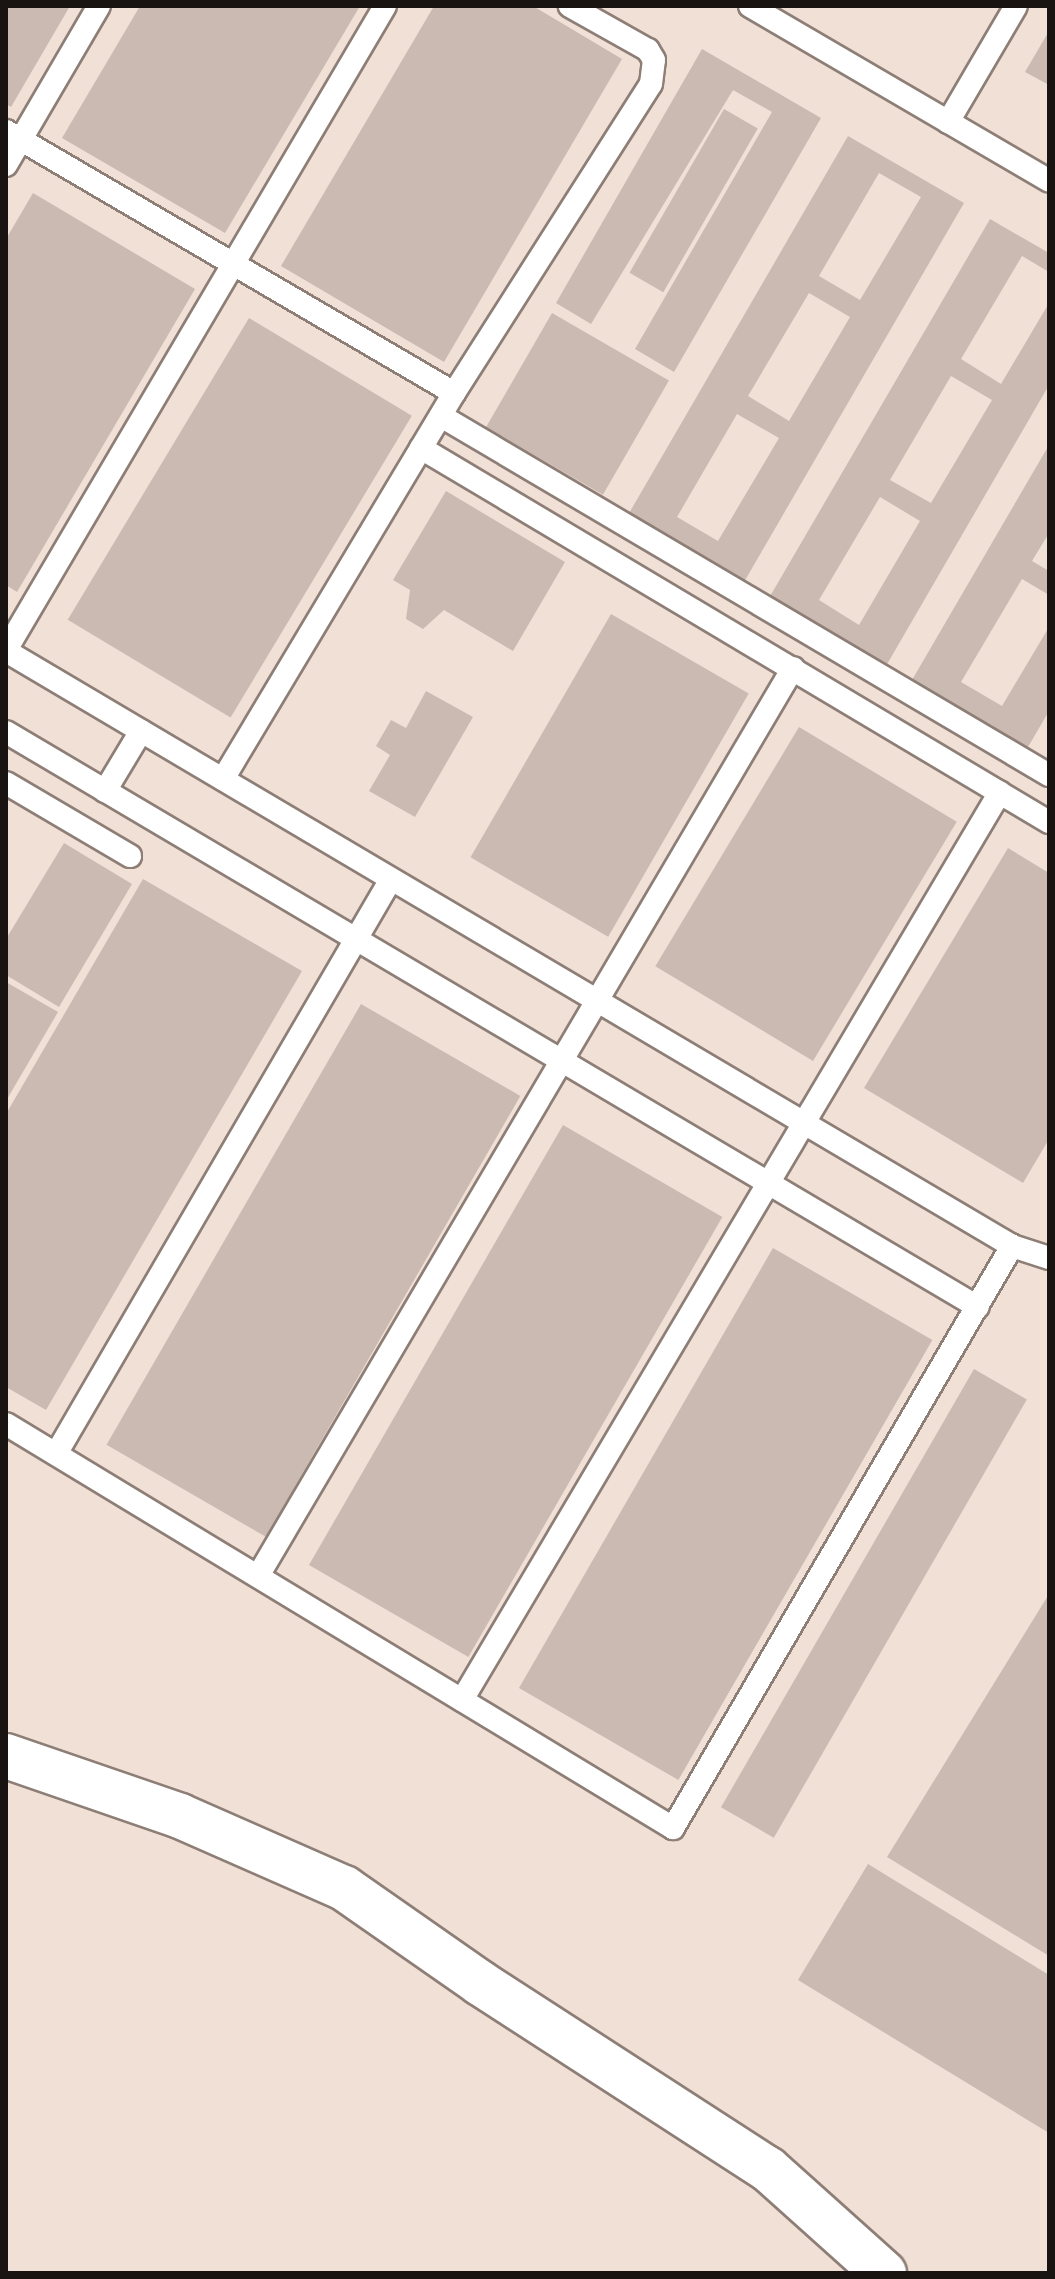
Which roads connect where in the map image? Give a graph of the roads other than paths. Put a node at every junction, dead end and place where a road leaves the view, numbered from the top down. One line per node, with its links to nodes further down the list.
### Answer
1 (99, 6): 7 (lane)
2 (385, 6): 10 (lane)
3 (570, 6): 11 (lane)
4 (750, 6): 6 (lane)
5 (1016, 6): 6 (lane)
6 (948, 122): 9 (lane)
7 (14, 135): 8 (lane); 10 (lane)
8 (6, 165)
9 (1049, 181)
10 (234, 264): 11 (lane); 14 (lane)
11 (454, 393): 12 (lane)
12 (441, 416): 13 (lane); 18 (lane)
13 (421, 448): 15 (lane); 19 (lane)
14 (6, 650): 16 (lane)
15 (793, 668): 22 (lane); 27 (lane)
16 (141, 731): 19 (lane); 21 (lane)
17 (6, 732): 21 (lane)
18 (1049, 775)
19 (223, 779): 25 (lane)
20 (6, 783): 24 (lane)
21 (105, 791): 26 (lane)
22 (1000, 792): 23 (lane); 29 (lane)
23 (1049, 822)
24 (130, 856)
25 (391, 879): 26 (lane); 27 (lane)
26 (356, 939): 28 (lane); 35 (lane)
27 (596, 1000): 28 (lane); 29 (lane)
28 (561, 1060): 30 (lane); 36 (lane)
29 (803, 1123): 30 (lane); 31 (lane)
30 (768, 1183): 33 (lane); 37 (lane)
31 (1012, 1246): 32 (lane); 33 (lane)
32 (1049, 1258)
33 (978, 1307): 37 (lane)
34 (6, 1424): 35 (lane)
35 (56, 1454): 36 (lane)
36 (258, 1576): 37 (lane)
37 (462, 1700)
38 (6, 1756): 39 (street)
39 (884, 2273)

